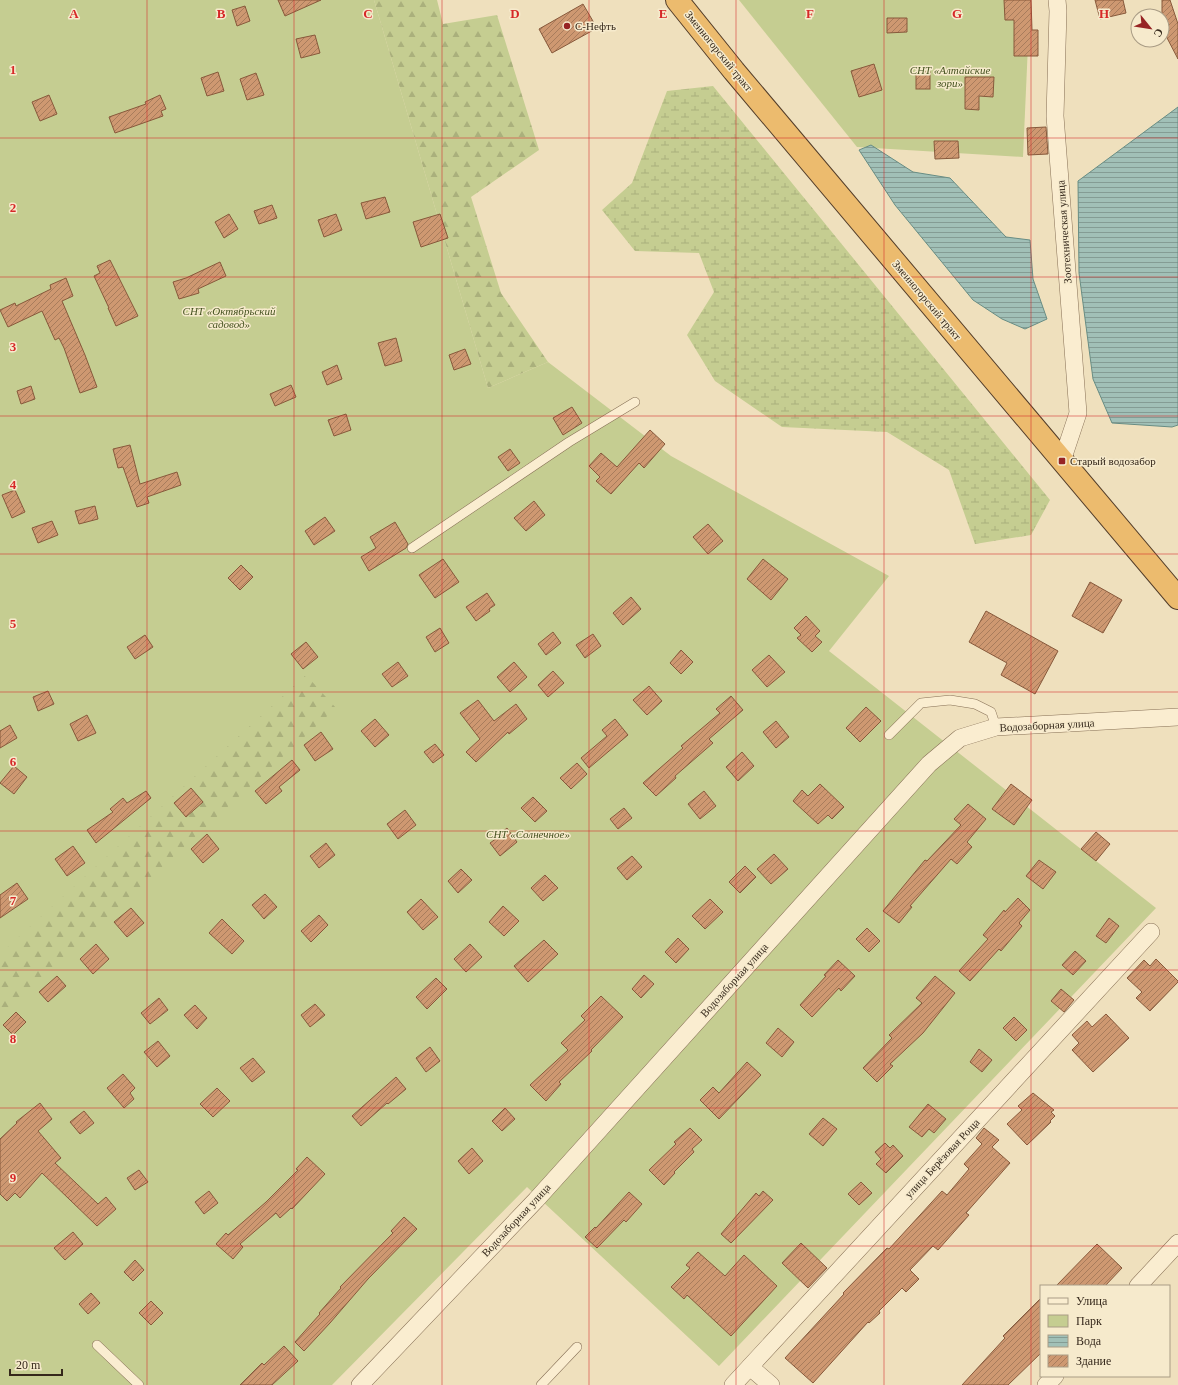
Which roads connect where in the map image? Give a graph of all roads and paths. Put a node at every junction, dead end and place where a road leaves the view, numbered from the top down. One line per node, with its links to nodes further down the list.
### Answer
1 (677, 0): 4 (highway, Змеиногорский тракт)
2 (1057, 0): 4 (street, Зоотехническая улица)
3 (635, 402): 5 (lane)
4 (1062, 461): 6 (highway, Змеиногорский тракт)
5 (412, 548)
6 (1178, 598)
7 (1178, 717): 8 (street, Водозаборная улица)
8 (996, 728): 9 (lane); 18 (street, Водозаборная улица)
9 (889, 735)
10 (1151, 932): 15 (street, улица Берёзовая Роща)
11 (1178, 1243): 12 (street)
12 (1139, 1285)
13 (97, 1345): 17 (lane)
14 (577, 1347): 19 (lane)
15 (750, 1367): 20 (street, улица Берёзовая Роща); 21 (street)
16 (1054, 1377): 22 (street)
17 (139, 1385)
18 (360, 1385)
19 (541, 1385)
20 (733, 1385)
21 (771, 1385)
22 (1046, 1385)

